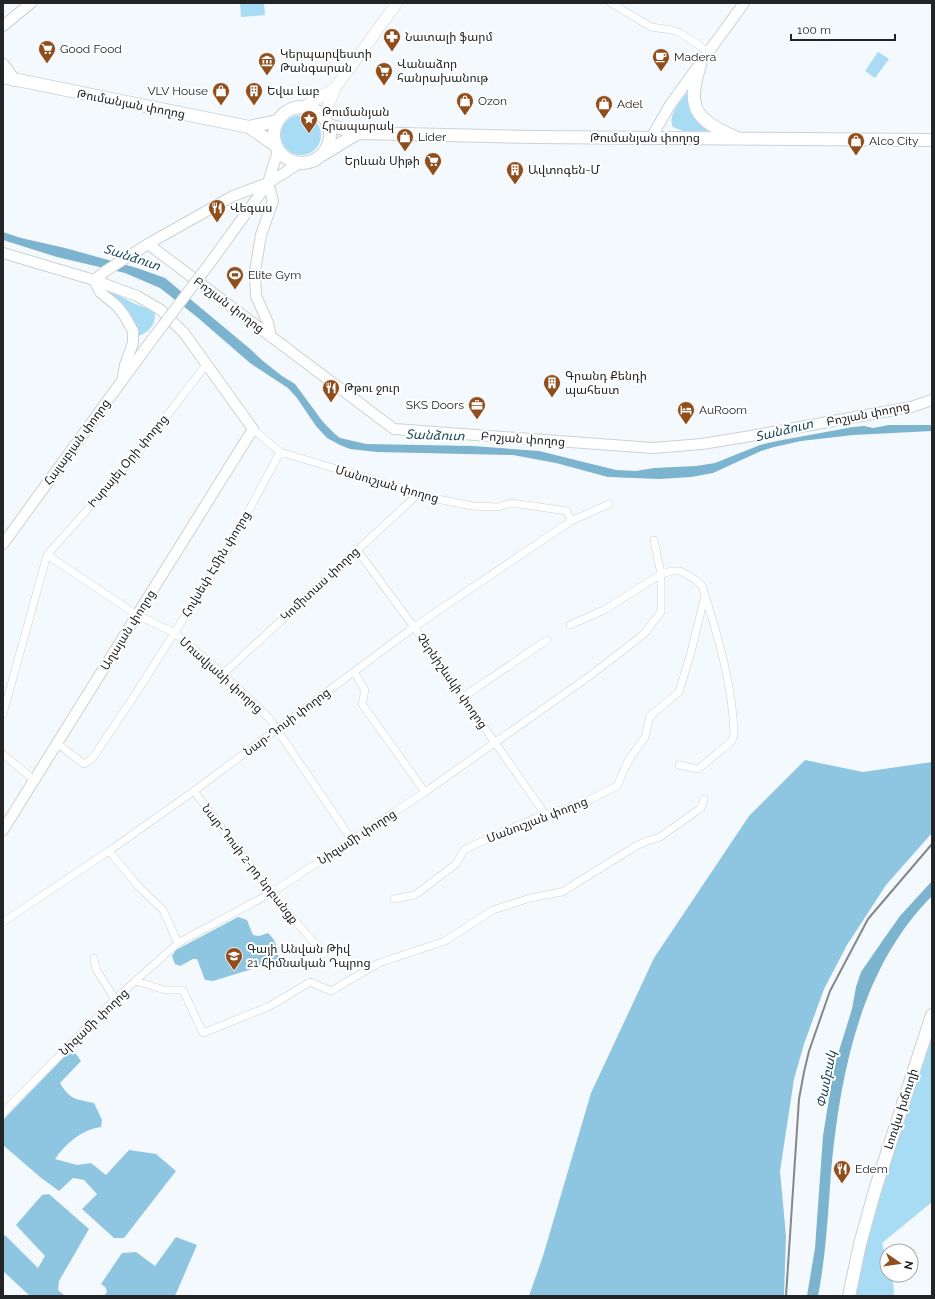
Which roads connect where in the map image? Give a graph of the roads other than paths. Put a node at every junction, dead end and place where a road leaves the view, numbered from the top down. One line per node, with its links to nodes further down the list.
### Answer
1 (31, 3): 5 (street)
2 (397, 3): 10 (main road)
3 (611, 3): 6 (street)
4 (744, 3): 6 (street)
5 (3, 26)
6 (709, 52): 8 (street)
7 (3, 65): 9 (highway)
8 (700, 65): 16 (street); 17 (highway)
9 (9, 78): 14 (highway, Թումանյան փողոց)
10 (335, 88): 11 (main road); 13 (main road)
11 (304, 107): 12 (highway); 13 (highway)
12 (277, 121): 14 (highway); 19 (highway)
13 (326, 121): 15 (highway, Թումանյան փողոց); 20 (highway)
14 (249, 127): 19 (highway)
15 (358, 133): 16 (highway, Թումանյան փողոց); 20 (highway)
16 (651, 138): 17 (highway, Թումանյան փողոց)
17 (740, 139): 18 (highway, Թումանյան փողոց)
18 (932, 140)
19 (277, 148): 21 (highway); 22 (street)
20 (321, 156): 21 (highway)
21 (300, 163): 22 (street)
22 (268, 183): 23 (street); 26 (street); 28 (street, Հալաբյան փողոց, bridge)
23 (148, 244): 25 (street); 26 (street, Բոշյան փողոց)
24 (3, 253): 25 (street)
25 (94, 280): 27 (street); 28 (street)
26 (271, 337): 29 (street, Բոշյան փողոց)
27 (206, 365): 30 (street); 38 (street, Իսրայել Օրի փողոց)
28 (122, 381): 36 (street, Հալաբյան փողոց)
29 (932, 400)
30 (253, 429): 31 (street, Մանուշյան փողոց); 41 (street, Աղայան փողոց)
31 (280, 452): 32 (street, Մանուշյան փողոց); 44 (street, Հովսեփ Էմին փողոց)
32 (417, 495): 34 (street, Մանուշյան փողոց); 37 (street, Կոմիտաս փողոց)
33 (609, 504): 34 (street)
34 (571, 521): 43 (street, Նար-Դոսի փողոց)
35 (654, 540): 39 (street, Նիզամի փողոց)
36 (3, 544)
37 (357, 550): 43 (street, Չերնիշևսկի փողոց); 47 (street, Կոմիտաս փողոց)
38 (47, 555): 41 (street, Մռավյանի փողոց); 49 (street)
39 (661, 574): 40 (street); 42 (street); 51 (street, Նիզամի փողոց)
40 (705, 595): 54 (street); 59 (street, Մանուշյան փողոց)
41 (137, 615): 44 (street, Մռավյանի փողոց); 52 (street, Աղայան փողոց)
42 (570, 625)
43 (414, 627): 46 (street, Նար-Դոսի փողոց); 48 (street, Չերնիշևսկի փողոց)
44 (175, 633): 47 (street, Մռավյանի փողոց); 52 (street, Հովսեփ Էմին փողոց)
45 (546, 640): 48 (street)
46 (354, 672): 50 (street, Նար-Դոսի փողոց); 57 (street)
47 (223, 674): 50 (street, Մռավյանի փողոց)
48 (463, 697): 51 (street, Չերնիշևսկի փողոց)
49 (3, 714)
50 (276, 729): 56 (street, Նար-Դոսի փողոց); 61 (street, Մռավյանի փողոց)
51 (495, 742): 57 (street, Նիզամի փողոց); 59 (street, Չերնիշևսկի փողոց)
52 (58, 744): 55 (street, Աղայան փողոց)
53 (3, 754): 55 (street)
54 (679, 765)
55 (35, 781): 60 (street, Աղայան փողոց)
56 (194, 791): 62 (street, Նար-Դոսի փողոց); 63 (street, Նար-Դոսի 2-րդ նրբանցք)
57 (425, 792): 61 (street, Նիզամի փողոց)
58 (704, 799): 69 (street)
59 (545, 814): 64 (street, Մանուշյան փողոց)
60 (3, 830)
61 (352, 840): 63 (street, Նիզամի փողոց)
62 (109, 851): 65 (street, Նար-Դոսի փողոց); 66 (street)
63 (270, 893): 66 (street, Նիզամի փողոց); 67 (street, Նար-Դոսի 2-րդ նրբանցք)
64 (394, 899)
65 (3, 922)
66 (178, 943): 69 (street, Նիզամի փողոց)
67 (324, 954)
68 (94, 958): 70 (street)
69 (136, 981): 70 (street, Նիզամի փողոց)
70 (115, 999): 72 (street, Նիզամի փողոց)
71 (932, 1015): 73 (highway, Լոռվա խճուղի)
72 (3, 1113)
73 (849, 1296)

